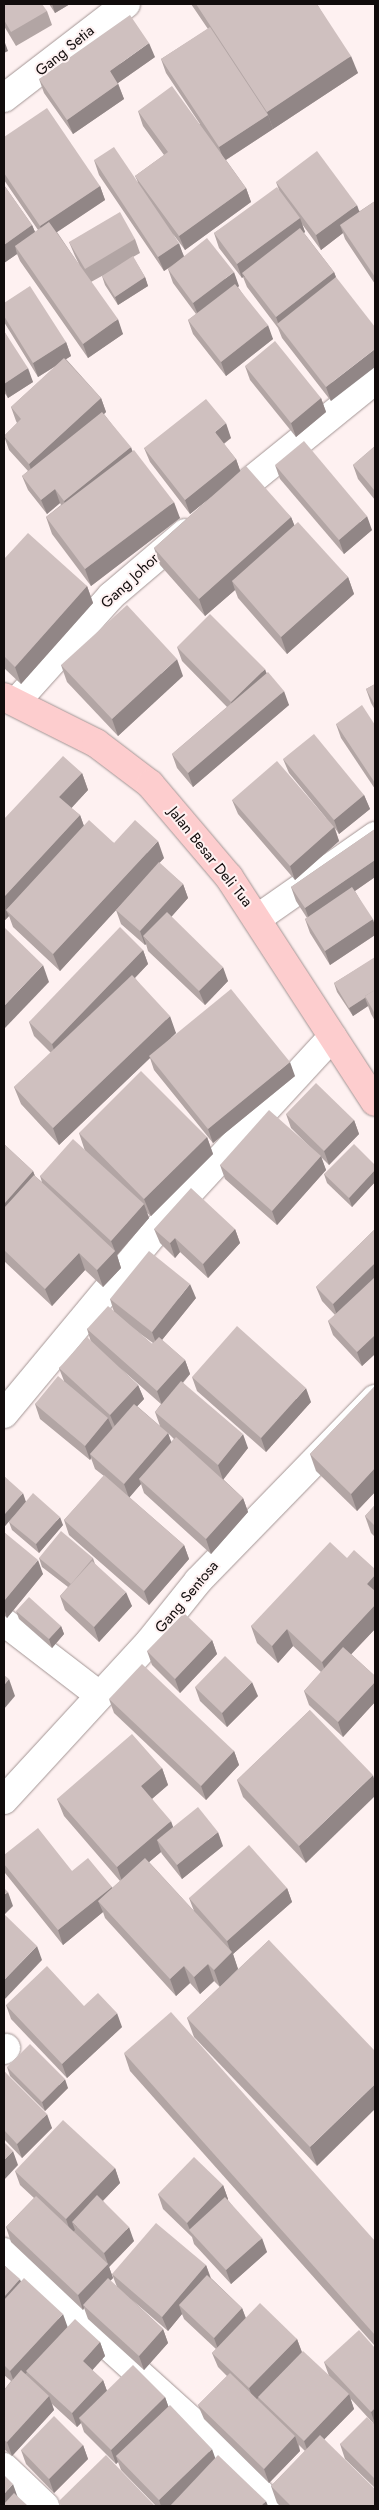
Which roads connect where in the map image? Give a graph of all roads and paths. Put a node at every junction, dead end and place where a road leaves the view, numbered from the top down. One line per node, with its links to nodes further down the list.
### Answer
1 (126, 4): 2 (street, Gang Setia)
2 (4, 98)
3 (375, 380): 4 (street, Gang Johor)
4 (10, 699): 6 (main road, Jalan Besar Deli Tua)
5 (375, 836): 6 (street)
6 (258, 918): 7 (main road, Jalan Besar Deli Tua)
7 (332, 1037): 8 (main road, Jalan Besar Deli Tua); 10 (street)
8 (375, 1102)
9 (375, 1399): 12 (street, Gang Sentosa)
10 (4, 1414)
11 (4, 1622): 12 (street)
12 (99, 1694): 13 (street, Gang Sentosa)
13 (4, 1800)
14 (4, 2252): 17 (street)
15 (4, 2467): 16 (street)
16 (45, 2506)
17 (272, 2506)

